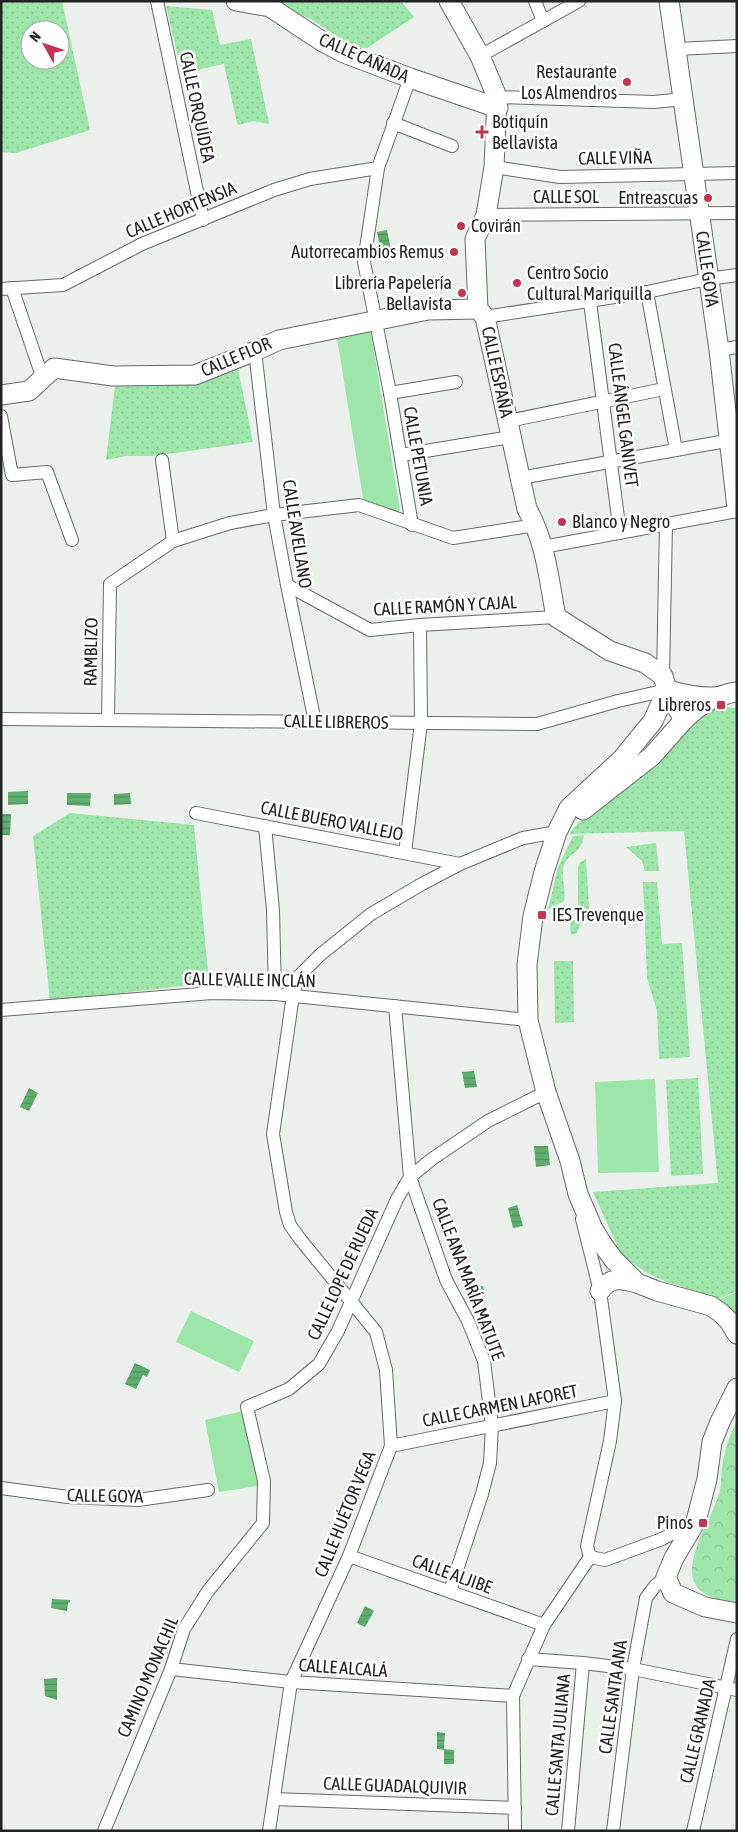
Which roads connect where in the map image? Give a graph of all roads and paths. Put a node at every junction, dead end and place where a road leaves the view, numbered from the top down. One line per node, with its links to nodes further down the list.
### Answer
1 (157, 1): 23 (street, CALLE ORQUÍDEA)
2 (236, 1): 11 (street, CALLE CAÑADA)
3 (449, 1): 10 (street, CALLE ESPAÑA)
4 (535, 1): 7 (street)
5 (579, 1): 7 (street)
6 (669, 1): 9 (street, CALLE GOYA)
7 (543, 21): 10 (street)
8 (737, 46): 9 (street)
9 (677, 49): 12 (street, CALLE GOYA)
10 (480, 56): 13 (street, CALLE ESPAÑA)
11 (410, 78): 13 (street, CALLE CAÑADA); 14 (street, CALLE PETUNIA)
12 (684, 99): 13 (street); 19 (street, CALLE GOYA)
13 (498, 103): 16 (street, CALLE ESPAÑA)
14 (394, 123): 15 (street); 17 (street, CALLE PETUNIA)
15 (452, 146)
16 (494, 167): 19 (street, CALLE VIÑA); 22 (street, CALLE ESPAÑA)
17 (378, 168): 23 (street, CALLE HORTENSIA); 30 (street, CALLE PETUNIA)
18 (737, 172): 19 (street, CALLE VIÑA)
19 (693, 174): 20 (street, CALLE GOYA)
20 (699, 213): 21 (street, CALLE SOL); 22 (street, CALLE SOL); 25 (street, CALLE GOYA)
21 (737, 213)
22 (486, 215): 29 (street, CALLE ESPAÑA)
23 (203, 220): 26 (street, CALLE HORTENSIA)
24 (737, 275): 25 (street)
25 (708, 279): 27 (street); 31 (street, CALLE GOYA)
26 (7, 289): 33 (street)
27 (646, 292): 28 (street); 35 (street)
28 (590, 302): 29 (street); 38 (street, CALLE ÁNGEL GANIVET)
29 (481, 313): 30 (street, CALLE FLOR); 40 (street, CALLE ESPAÑA)
30 (376, 320): 32 (street, CALLE FLOR); 36 (street, CALLE PETUNIA)
31 (728, 348): 41 (street, CALLE GOYA)
32 (255, 351): 33 (street, CALLE FLOR); 48 (street, CALLE AVELLANO)
33 (43, 378): 37 (street, CALLE FLOR)
34 (456, 382): 36 (street, CALLE PETUNIA)
35 (664, 389): 38 (street); 42 (street)
36 (390, 393): 43 (street, CALLE PETUNIA)
37 (1, 395)
38 (604, 400): 40 (street); 45 (street, CALLE ÁNGEL GANIVET)
39 (1, 416): 53 (street)
40 (510, 429): 43 (street); 46 (street, CALLE ESPAÑA)
41 (733, 439): 42 (street); 47 (street, CALLE GOYA)
42 (676, 450): 45 (street)
43 (401, 455): 51 (street, CALLE PETUNIA)
44 (162, 460): 54 (street)
45 (612, 462): 46 (street); 52 (street, CALLE ÁNGEL GANIVET)
46 (520, 478): 49 (street, CALLE ESPAÑA)
47 (737, 510): 50 (street)
48 (274, 515): 51 (street); 54 (street); 56 (street, CALLE AVELLANO)
49 (536, 524): 51 (street); 55 (street, CALLE ESPAÑA)
50 (666, 524): 52 (street); 59 (street)
51 (412, 525)
52 (620, 532): 55 (street)
53 (72, 540)
54 (173, 541): 62 (street, RAMBLIZO)
55 (543, 547): 57 (street, CALLE ESPAÑA)
56 (286, 585): 58 (street, CALLE RAMÓN Y CAJAL); 64 (street, CALLE AVELLANO)
57 (556, 617): 58 (street, CALLE RAMÓN Y CAJAL); 59 (street)
58 (420, 626): 65 (street)
59 (665, 683): 60 (street, CALLE LIBREROS); 63 (street); 65 (street, CALLE LIBREROS); 68 (street)
60 (727, 694): 63 (street)
61 (1, 719): 62 (street, CALLE LIBREROS)
62 (108, 720): 64 (street, CALLE LIBREROS)
63 (684, 720): 68 (street)
64 (315, 722): 65 (street, CALLE LIBREROS)
65 (421, 723): 69 (street)
66 (196, 813): 67 (street, CALLE BUERO VALLEJO)
67 (265, 826): 69 (street, CALLE BUERO VALLEJO); 71 (street)
68 (558, 832): 70 (street, CALLE HUÉTOR VEGA); 75 (street)
69 (406, 853): 70 (street, CALLE BUERO VALLEJO)
70 (460, 864): 72 (street, CALLE HUÉTOR VEGA)
71 (275, 994): 72 (street, CALLE VALLE INCLÁN); 74 (street, CALLE VALLE INCLÁN)
72 (293, 995): 73 (street, CALLE VALLE INCLÁN); 81 (street, CALLE HUÉTOR VEGA)
73 (394, 1006): 75 (street, CALLE VALLE INCLÁN); 77 (street, CALLE ANA MARÍA MATUTE)
74 (1, 1010)
75 (528, 1020): 76 (street)
76 (546, 1092): 77 (street); 78 (street)
77 (410, 1177): 81 (street, CALLE LOPE DE RUEDA); 86 (street, CALLE ANA MARÍA MATUTE)
78 (578, 1194): 79 (street); 80 (street)
79 (637, 1283): 80 (street); 82 (street)
80 (600, 1291): 84 (street)
81 (352, 1303): 85 (street, CALLE LOPE DE RUEDA); 87 (street, CALLE HUÉTOR VEGA)
82 (737, 1334)
83 (737, 1388): 90 (street)
84 (616, 1401): 86 (street, CALLE CARMEN LAFORET); 92 (street)
85 (247, 1407): 100 (street, CAMINO MONACHIL)
86 (492, 1426): 87 (street, CALLE CARMEN LAFORET); 94 (street, CALLE ANA MARÍA MATUTE)
87 (391, 1446): 91 (street, CALLE HUÉTOR VEGA)
88 (1, 1488): 89 (street, CALLE GOYA)
89 (208, 1490)
90 (696, 1521): 92 (street); 93 (street)
91 (349, 1556): 94 (street, CALLE ALJIBE); 102 (street, CALLE HUÉTOR VEGA)
92 (590, 1557): 96 (street)
93 (666, 1577): 95 (street); 101 (street, CALLE SANTA ANA)
94 (450, 1592): 96 (street, CALLE ALJIBE)
95 (737, 1613)
96 (544, 1625): 98 (street)
97 (737, 1639): 103 (street, CALLE GRANADA)
98 (528, 1659): 99 (street); 104 (street)
99 (583, 1663): 101 (street); 110 (street, CALLE SANTA JULIANA)
100 (171, 1669): 102 (street, CALLE ALCALÁ); 107 (street, CAMINO MONACHIL)
101 (633, 1669): 103 (street); 111 (street, CALLE SANTA ANA)
102 (291, 1682): 104 (street, CALLE ALCALÁ); 105 (street, CALLE HUÉTOR VEGA)
103 (732, 1689): 112 (street, CALLE GRANADA)
104 (513, 1696): 106 (street)
105 (274, 1799): 106 (street, CALLE GUADALQUIVIR); 108 (street, CALLE HUÉTOR VEGA)
106 (515, 1808): 109 (street)
107 (104, 1831)
108 (269, 1831)
109 (515, 1831)
110 (568, 1831)
111 (614, 1831)
112 (693, 1831)

